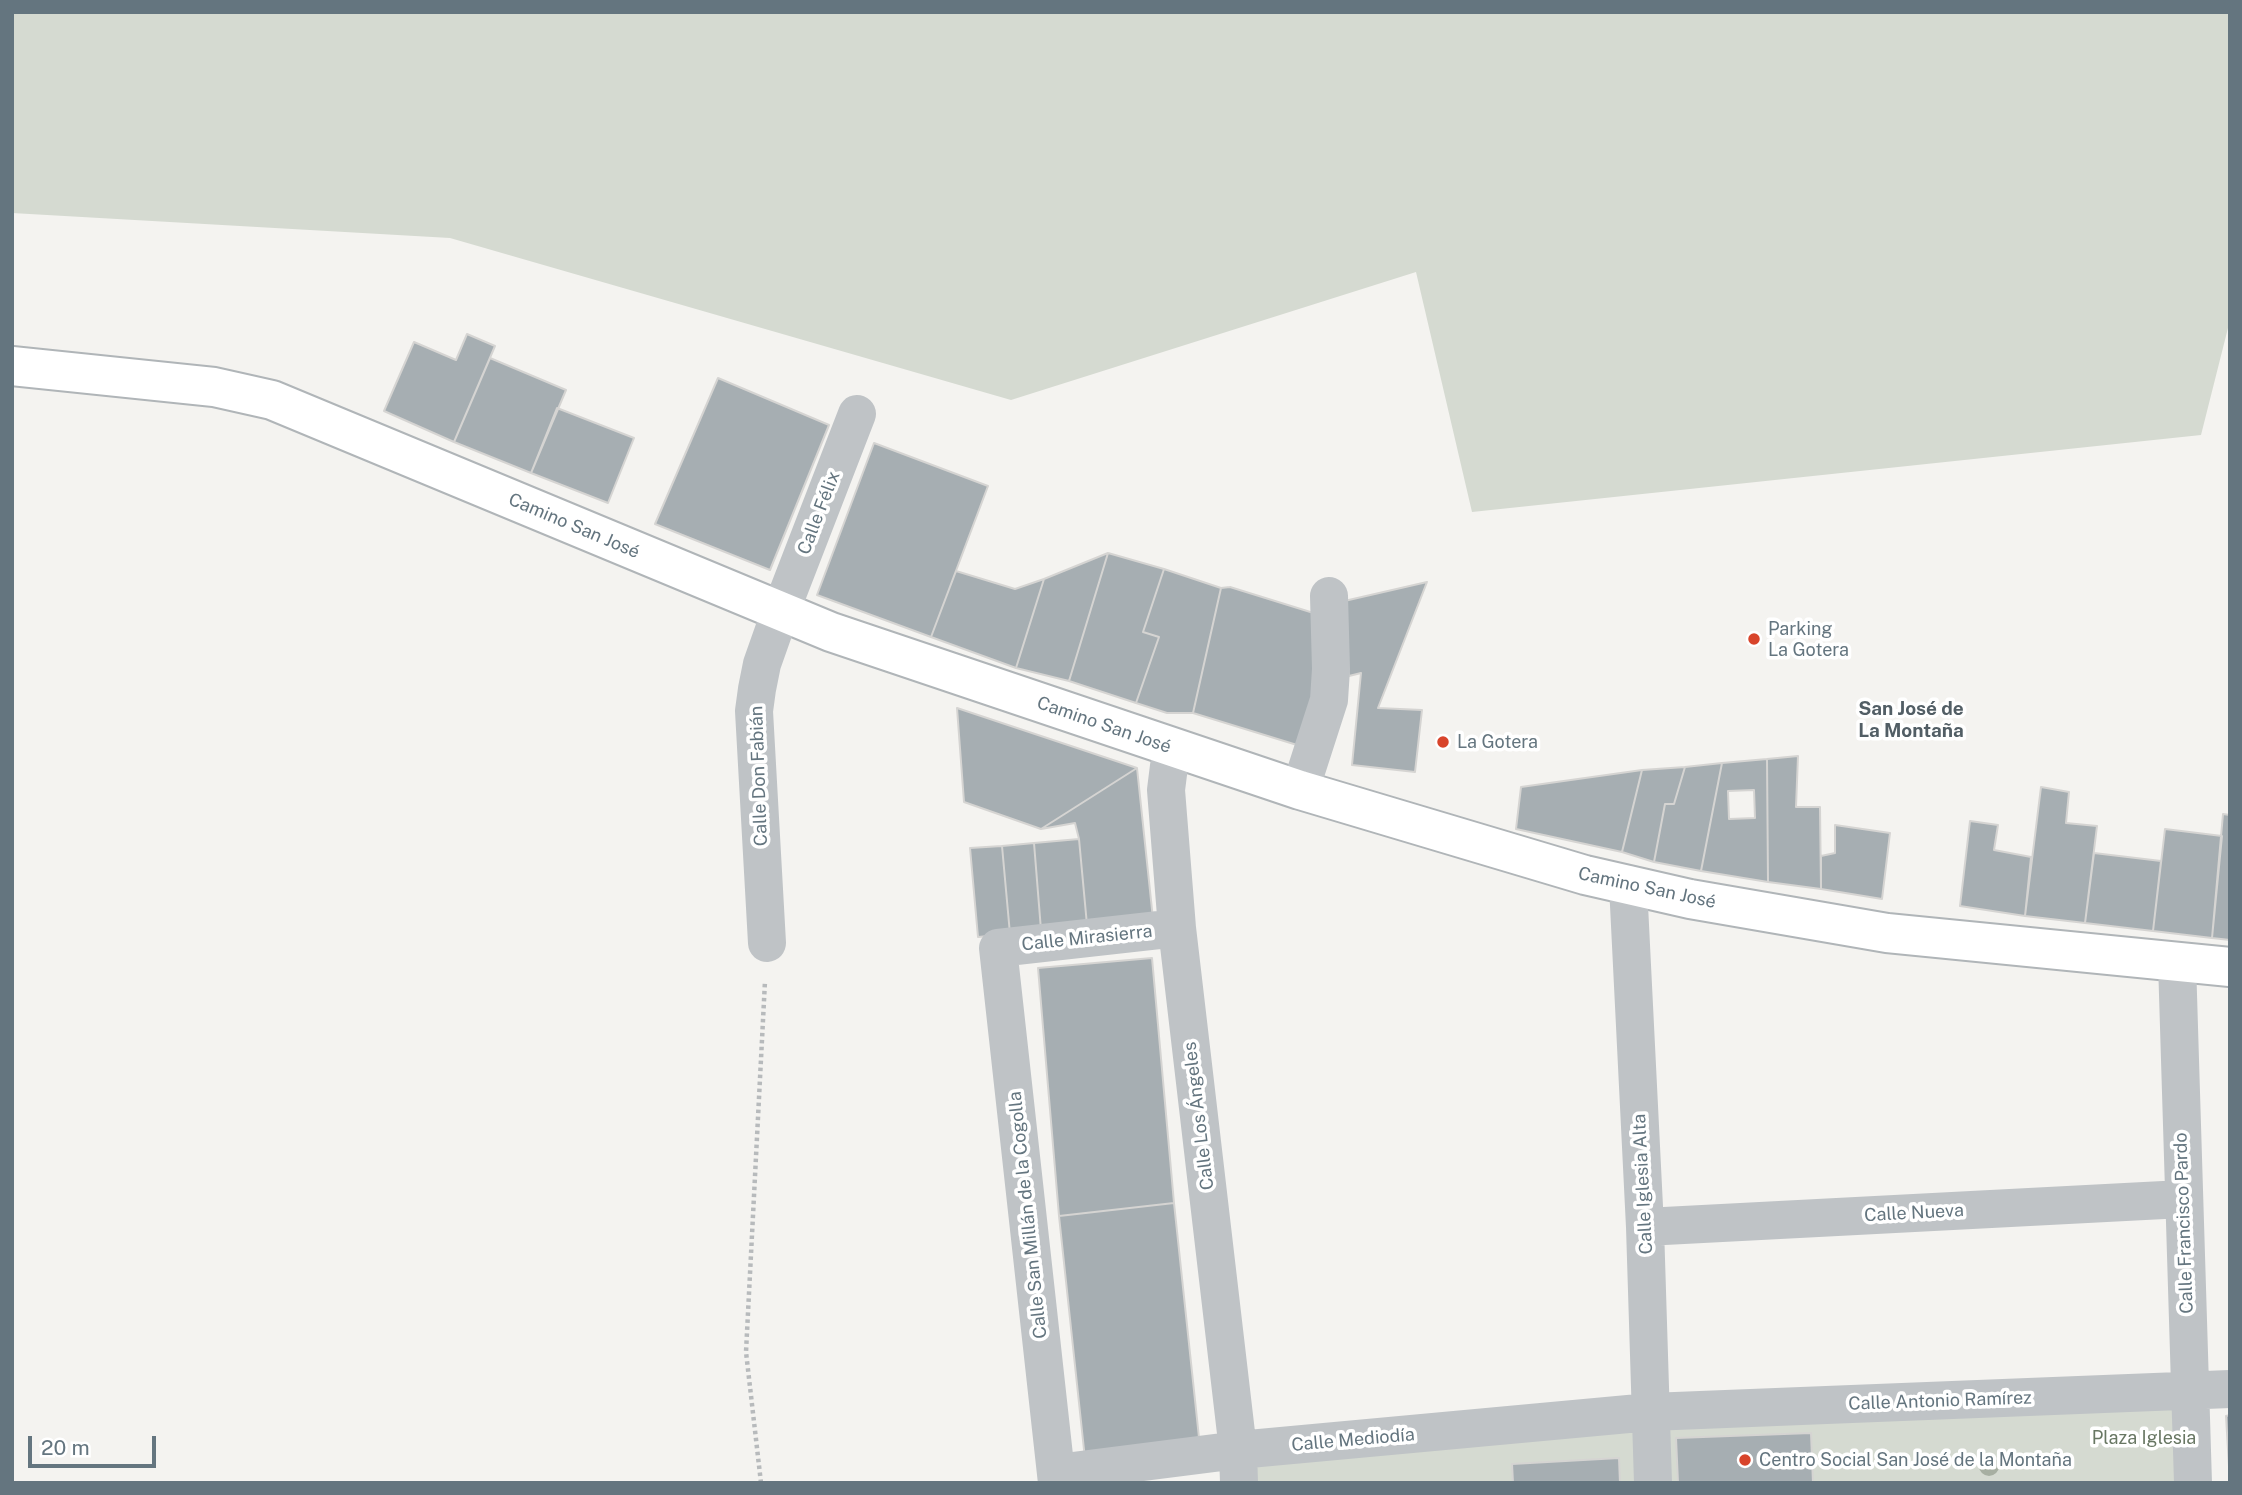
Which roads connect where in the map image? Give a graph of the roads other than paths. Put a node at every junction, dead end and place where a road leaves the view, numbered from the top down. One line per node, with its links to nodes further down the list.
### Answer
1 (12, 366): 4 (main road, Camino San José)
2 (857, 414): 4 (street, Calle Félix)
3 (1329, 596): 6 (street)
4 (780, 612): 5 (main road, Camino San José); 9 (street, Calle Don Fabián)
5 (1175, 749): 6 (main road, Camino San José); 8 (street, Calle Los Ángeles)
6 (1300, 790): 7 (main road, Camino San José)
7 (1628, 885): 11 (main road, Camino San José); 14 (street, Calle Iglesia Alta)
8 (1177, 928): 10 (street, Calle Mirasierra); 18 (street, Calle Los Ángeles)
9 (767, 943)
10 (998, 948): 19 (street, Calle San Millán de la Cogolla)
11 (2177, 962): 12 (main road, Camino San José); 13 (street, Calle Francisco Pardo)
12 (2230, 967)
13 (2183, 1199): 14 (street, Calle Nueva); 16 (street, Calle Francisco Pardo)
14 (1645, 1227): 17 (street, Calle Iglesia Alta)
15 (2230, 1389): 16 (street, Calle Antonio Ramírez)
16 (2189, 1391): 17 (street, Calle Antonio Ramírez); 21 (street, Calle Francisco Pardo)
17 (1650, 1412): 18 (street, Calle Mediodía); 20 (street, Calle Iglesia Alta)
18 (1238, 1466): 19 (street, Calle Mediodía)
19 (1057, 1478)
20 (1653, 1483)
21 (2193, 1483)

